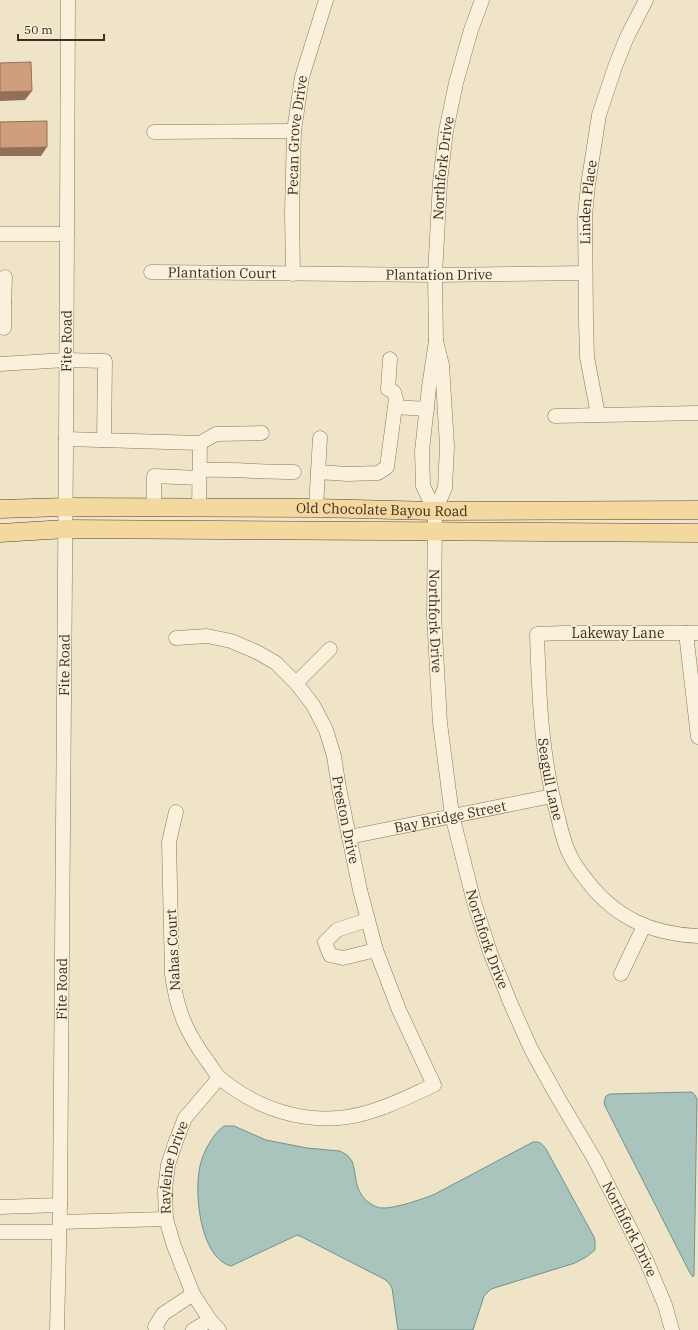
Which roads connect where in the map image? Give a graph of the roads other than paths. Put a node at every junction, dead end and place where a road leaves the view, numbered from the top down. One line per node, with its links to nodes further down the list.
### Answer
1 (68, 0): 8 (street, Fite Road)
2 (482, 0): 12 (street, Northfork Drive)
3 (646, 0): 10 (street, Linden Place)
4 (323, 1): 5 (street, Pecan Grove Drive)
5 (294, 131): 6 (street); 11 (street, Pecan Grove Drive)
6 (154, 132)
7 (0, 234): 8 (street)
8 (67, 234): 18 (street, Fite Road)
9 (152, 272): 11 (street, Plantation Court)
10 (585, 273): 12 (street, Plantation Drive); 23 (street, Linden Place)
11 (293, 274): 12 (street, Plantation Drive)
12 (435, 275): 16 (street, Northfork Drive)
13 (5, 277): 14 (street)
14 (2, 303): 15 (street)
15 (4, 328)
16 (436, 341): 21 (street, Northfork Drive); 39 (street, Northfork Drive)
17 (390, 359): 20 (street)
18 (66, 360): 19 (street); 27 (street, Fite Road); 28 (street)
19 (0, 364)
20 (395, 410): 21 (street); 31 (street)
21 (426, 413): 39 (street, Northfork Drive)
22 (698, 413): 23 (street)
23 (598, 414): 24 (street)
24 (555, 416)
25 (262, 433): 29 (street)
26 (320, 438): 31 (street)
27 (66, 439): 28 (street); 33 (street, Fite Road)
28 (104, 440): 29 (street)
29 (200, 443): 32 (street)
30 (294, 472): 32 (street)
31 (318, 472): 36 (street)
32 (200, 474): 34 (street); 35 (street)
33 (65, 507): 34 (main road, Old Chocolate Bayou Road); 37 (main road, Old Chocolate Bayou Road); 40 (street, Fite Road)
34 (154, 508): 35 (main road, Old Chocolate Bayou Road)
35 (199, 508): 36 (main road, Old Chocolate Bayou Road)
36 (316, 508): 39 (main road, Old Chocolate Bayou Road)
37 (0, 509)
38 (698, 510): 39 (main road, Old Chocolate Bayou Road)
39 (435, 511): 41 (street, Northfork Drive)
40 (66, 529): 41 (main road, Old Chocolate Bayou Road); 42 (main road, Old Chocolate Bayou Road); 61 (street, Fite Road)
41 (434, 532): 43 (main road, Old Chocolate Bayou Road); 52 (street, Northfork Drive)
42 (0, 533)
43 (698, 533)
44 (692, 633): 45 (street, Lakeway Lane); 49 (street)
45 (537, 634): 50 (street, Seagull Lane)
46 (176, 638): 48 (street, Preston Drive)
47 (330, 649): 48 (street)
48 (296, 683): 53 (street, Preston Drive)
49 (698, 737)
50 (552, 796): 52 (street, Bay Bridge Street); 55 (street, Seagull Lane)
51 (176, 812): 59 (street, Nahas Court)
52 (452, 815): 53 (street, Bay Bridge Street); 71 (street, Northfork Drive)
53 (349, 837): 54 (street, Preston Drive)
54 (367, 920): 57 (street, Preston Drive); 57 (street)
55 (644, 926): 56 (street, Seagull Lane); 58 (street)
56 (698, 936)
57 (376, 950): 60 (street, Preston Drive)
58 (621, 974)
59 (219, 1078): 60 (street, Nahas Court); 63 (street, Rayleine Drive)
60 (434, 1085)
61 (60, 1205): 62 (street); 64 (street, Fite Road)
62 (0, 1207)
63 (166, 1219): 64 (street); 66 (street, Rayleine Drive)
64 (59, 1227): 65 (street); 68 (street, Fite Road)
65 (0, 1232)
66 (193, 1294): 67 (street, Rayleine Drive); 69 (street)
67 (214, 1325): 70 (street)
68 (57, 1330)
69 (157, 1330)
70 (193, 1330)
71 (672, 1330)

